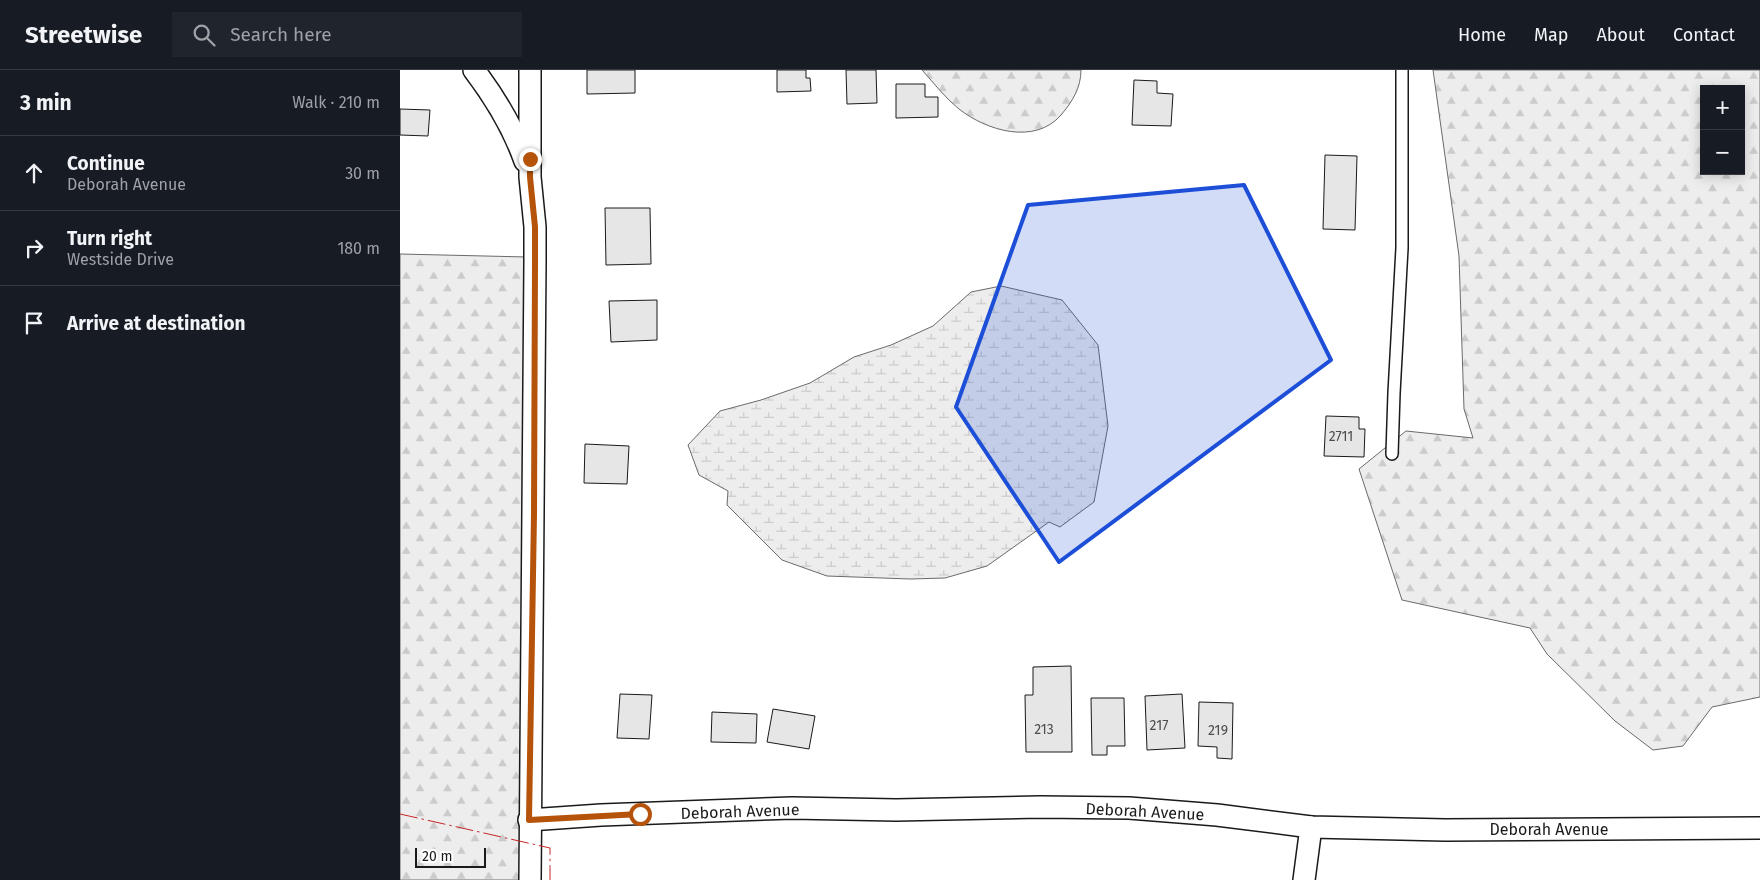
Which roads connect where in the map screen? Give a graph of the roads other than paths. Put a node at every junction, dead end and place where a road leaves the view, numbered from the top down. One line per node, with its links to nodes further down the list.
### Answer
1 (474, 70): 4 (street)
2 (530, 70): 4 (street)
3 (1402, 70): 5 (lane)
4 (530, 177): 6 (street)
5 (1392, 454)
6 (529, 820): 7 (street, Deborah Avenue); 9 (street)
7 (1310, 827): 8 (street, Deborah Avenue); 10 (street)
8 (1760, 828)
9 (530, 880)
10 (1304, 880)

